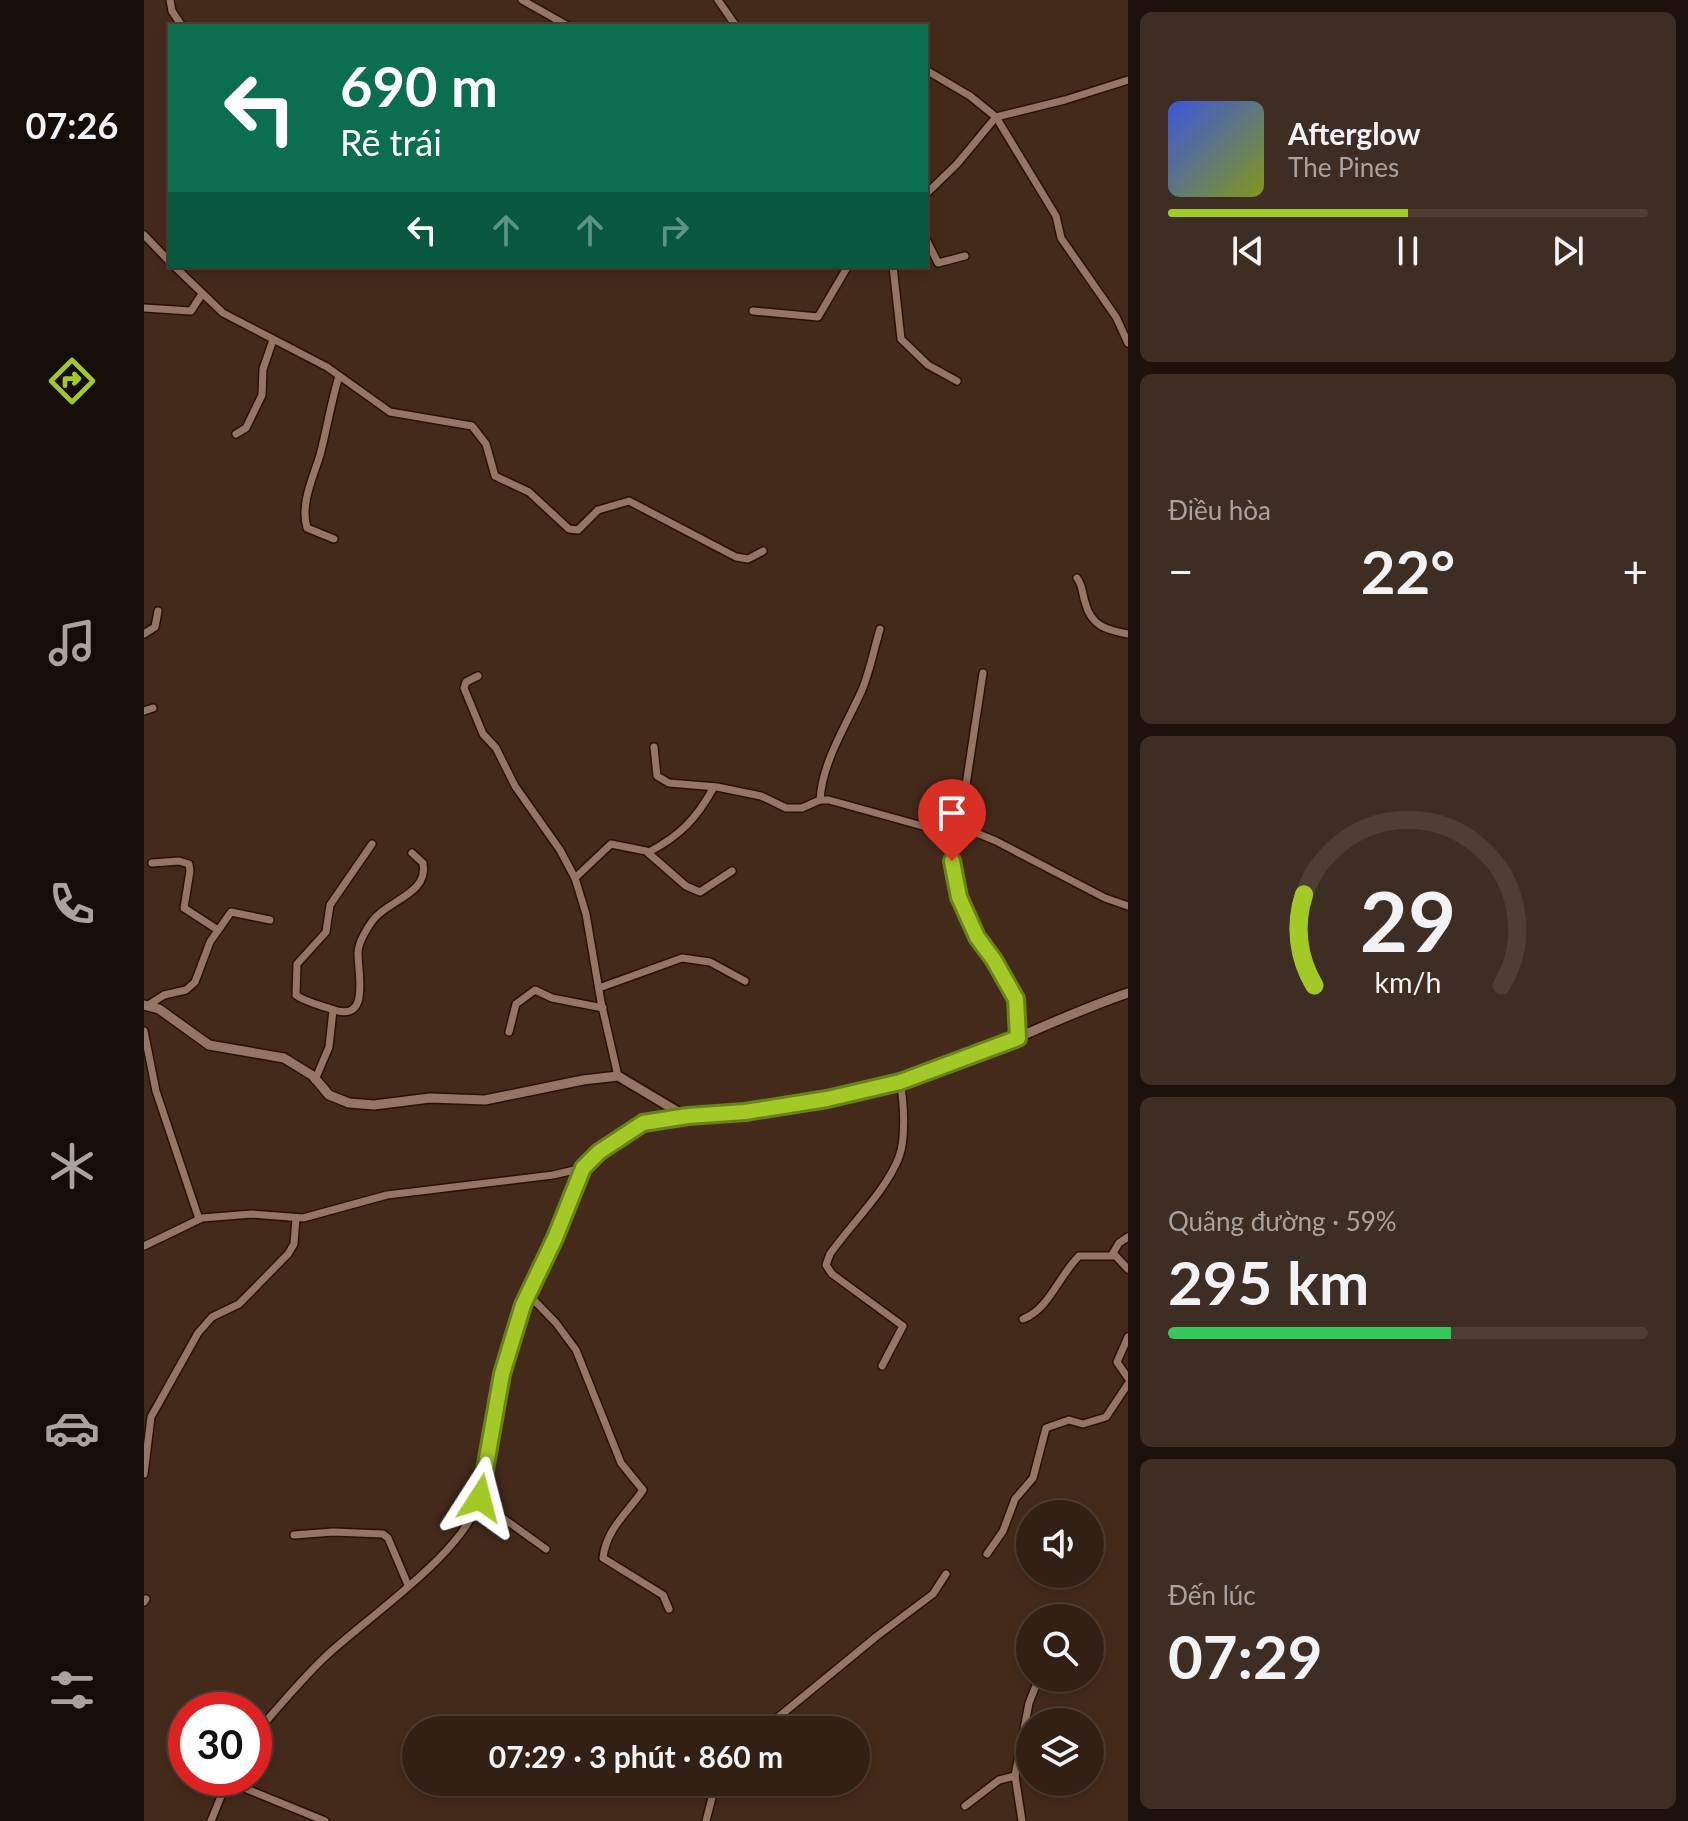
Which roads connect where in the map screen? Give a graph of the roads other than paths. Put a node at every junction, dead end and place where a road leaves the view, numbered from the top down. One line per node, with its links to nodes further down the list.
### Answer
1 (170, 0): 4 (street)
2 (522, 0): 5 (street)
3 (718, 0): 6 (street)
4 (181, 24)
5 (564, 24)
6 (735, 24)
7 (928, 71): 9 (street)
8 (1128, 80): 9 (street)
9 (996, 117): 10 (street); 22 (street)
10 (928, 192)
11 (144, 235): 14 (street)
12 (928, 243): 13 (street)
13 (965, 256)
14 (168, 260)
15 (176, 268): 18 (street)
16 (847, 268): 20 (street)
17 (893, 268): 24 (street)
18 (202, 294): 19 (street); 21 (street)
19 (144, 308)
20 (753, 311)
21 (273, 340): 23 (street); 25 (street)
22 (1128, 343)
23 (339, 376): 26 (street); 27 (street)
24 (957, 381)
25 (236, 434)
26 (334, 539)
27 (763, 551)
28 (1077, 578): 32 (street)
29 (158, 611): 31 (street)
30 (880, 629): 39 (street)
31 (144, 634)
32 (1128, 634)
33 (983, 673): 40 (street)
34 (478, 676): 47 (street)
35 (153, 708): 36 (street)
36 (144, 711)
37 (654, 747): 38 (street)
38 (714, 787): 39 (street); 42 (street)
39 (820, 800): 40 (street)
40 (962, 827): 48 (street)
41 (372, 844): 56 (street)
42 (649, 852): 46 (street); 47 (street)
43 (412, 853): 56 (street)
44 (952, 861): 59 (street)
45 (152, 863): 50 (street)
46 (732, 871)
47 (575, 878): 52 (street)
48 (1128, 906)
49 (270, 920): 50 (street)
50 (218, 930): 54 (street)
51 (745, 981): 52 (street)
52 (599, 988): 55 (street)
53 (1128, 993): 59 (street)
54 (146, 1005): 61 (street)
55 (603, 1008): 58 (street); 60 (street)
56 (333, 1010): 61 (street)
57 (144, 1031): 66 (street)
58 (509, 1032)
59 (1018, 1038): 62 (street)
60 (618, 1076): 61 (street); 63 (street)
61 (315, 1080)
62 (900, 1082): 63 (street); 74 (street)
63 (688, 1116): 64 (street)
64 (583, 1168): 65 (street); 71 (street)
65 (296, 1218): 66 (street); 77 (street)
66 (199, 1219): 68 (street)
67 (1128, 1237): 69 (street)
68 (145, 1244)
69 (1113, 1256): 70 (street); 72 (street)
70 (1128, 1269)
71 (528, 1294): 78 (street); 84 (street)
72 (1023, 1319)
73 (1128, 1337): 75 (street)
74 (882, 1366)
75 (1128, 1378)
76 (1128, 1384): 81 (street)
77 (144, 1474)
78 (479, 1501): 80 (street); 83 (street)
79 (294, 1535): 83 (street)
80 (546, 1549)
81 (987, 1554)
82 (946, 1574): 87 (street)
83 (408, 1585): 86 (street)
84 (669, 1609)
85 (1033, 1692): 88 (street)
86 (272, 1715)
87 (780, 1716)
88 (1015, 1776): 92 (street); 96 (street)
89 (221, 1796): 93 (street)
90 (267, 1796): 94 (street)
91 (712, 1796): 95 (street)
92 (965, 1806)
93 (211, 1821)
94 (325, 1821)
95 (706, 1821)
96 (1022, 1821)

